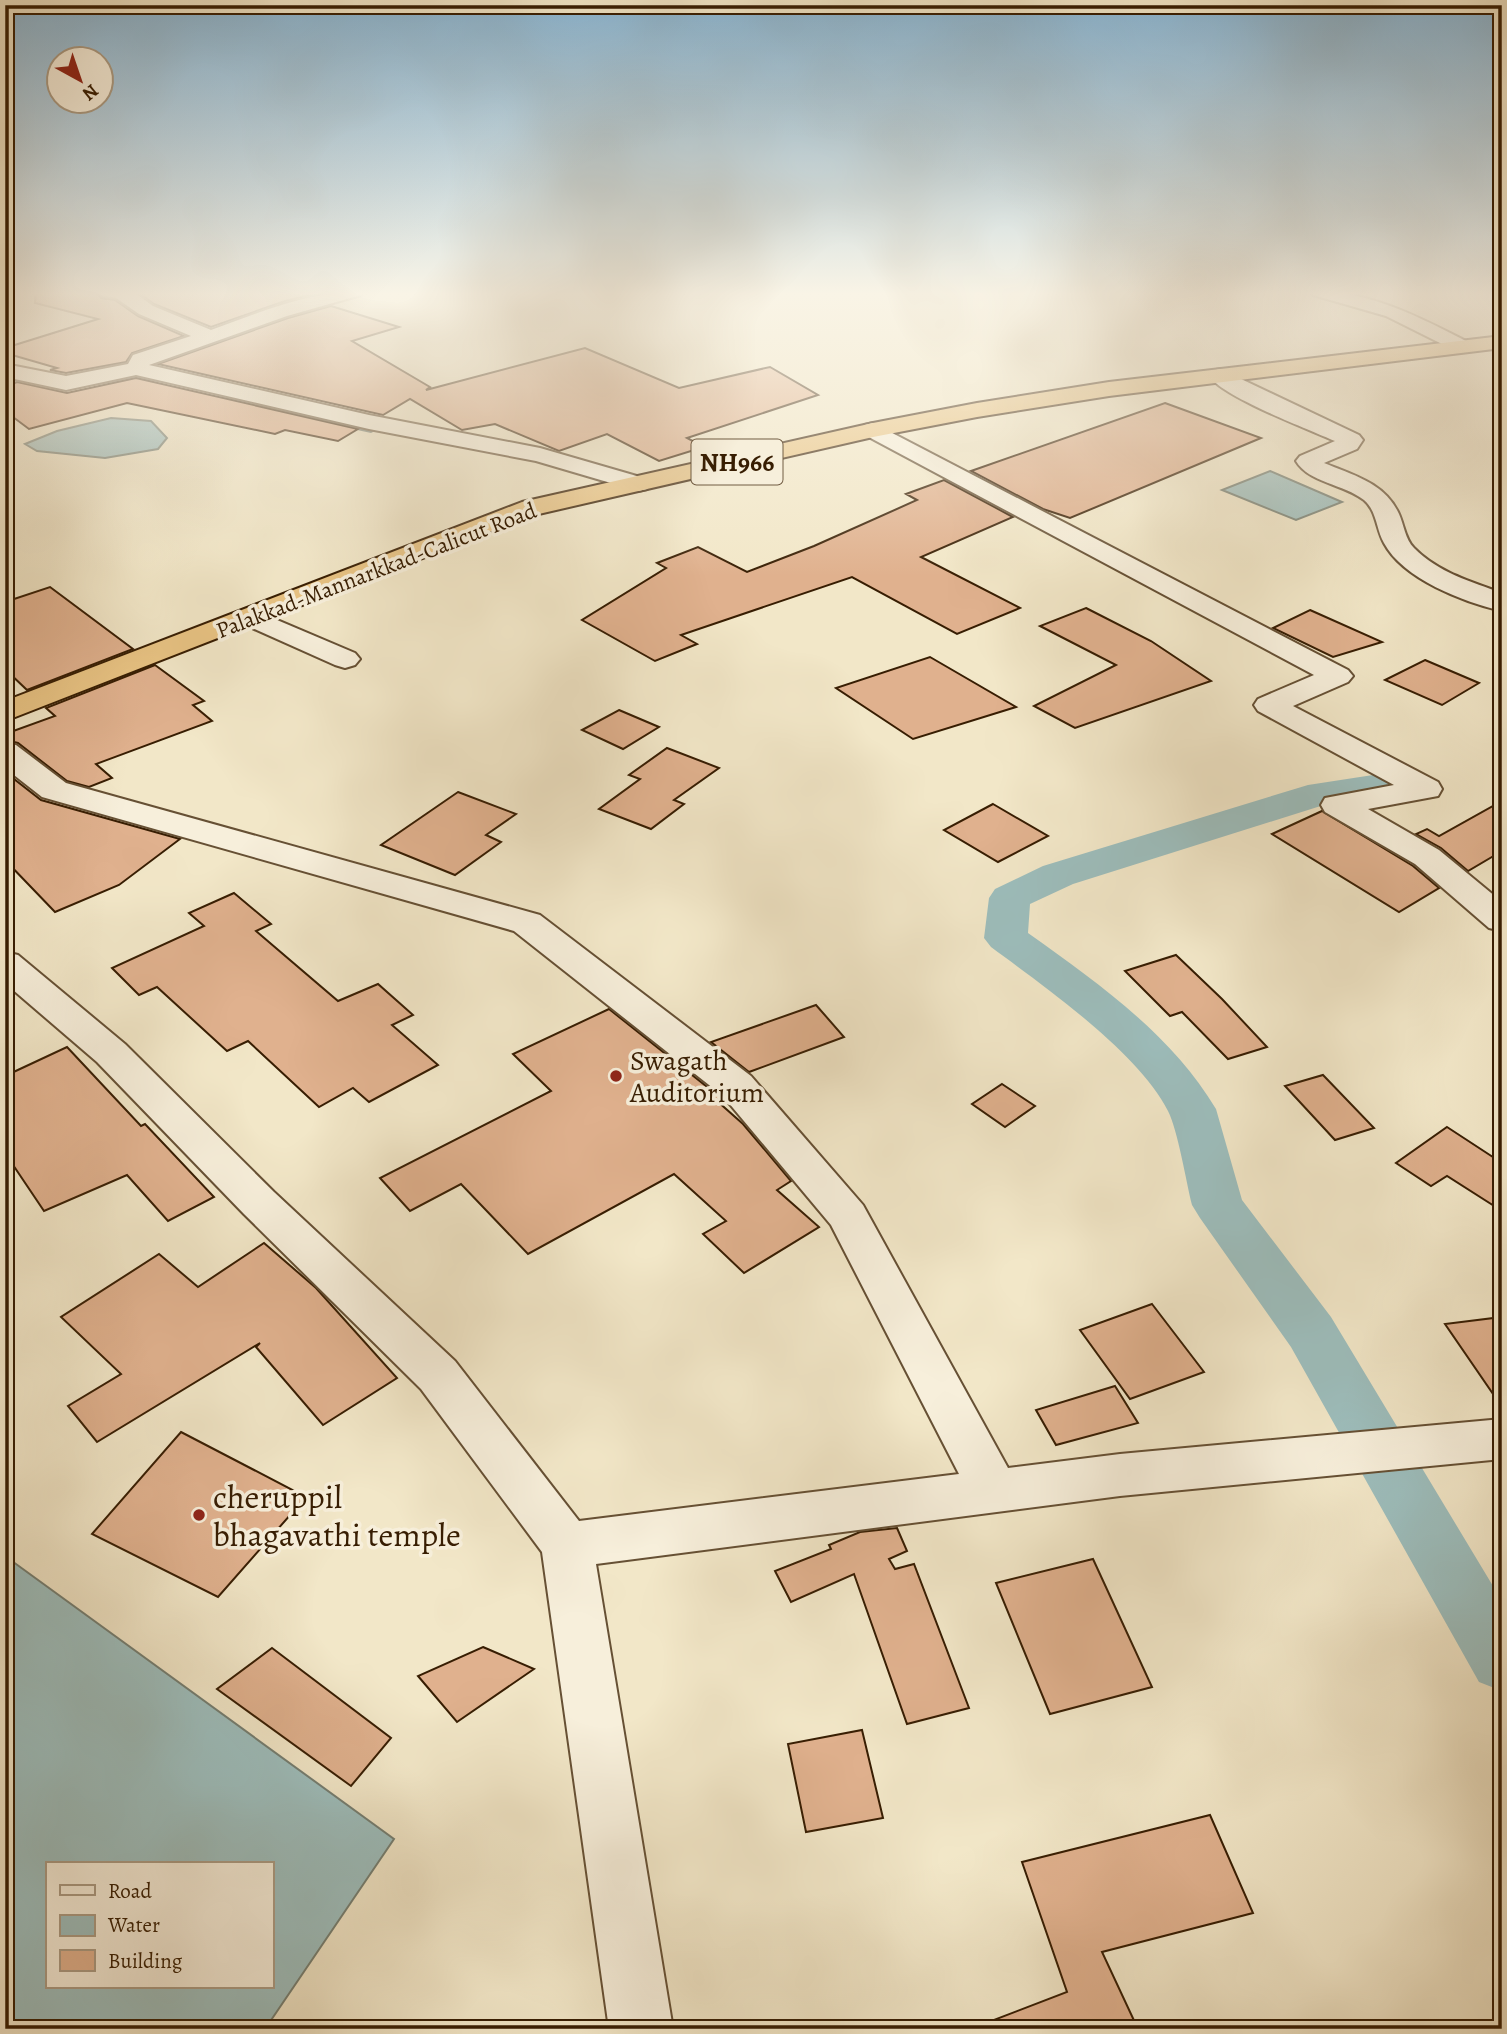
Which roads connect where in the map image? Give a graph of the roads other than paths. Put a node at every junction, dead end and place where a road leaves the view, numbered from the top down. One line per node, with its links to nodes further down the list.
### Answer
1 (210, 386): 5 (street)
2 (1135, 386): 4 (highway, Palakkad-Mannarkkad-Calicut Road / NH966)
3 (1238, 386): 6 (street)
4 (873, 430): 5 (highway, Palakkad-Mannarkkad-Calicut Road / NH966); 11 (street)
5 (638, 484): 7 (highway, Palakkad-Mannarkkad-Calicut Road / NH966)
6 (1502, 603)
7 (251, 617): 8 (street); 9 (highway, Palakkad-Mannarkkad-Calicut Road / NH966)
8 (345, 659)
9 (5, 712)
10 (5, 752): 14 (street)
11 (1502, 920)
12 (5, 963): 15 (street)
13 (1480, 1441): 14 (street)
14 (994, 1491): 15 (street)
15 (567, 1545): 16 (street)
16 (641, 2029)

